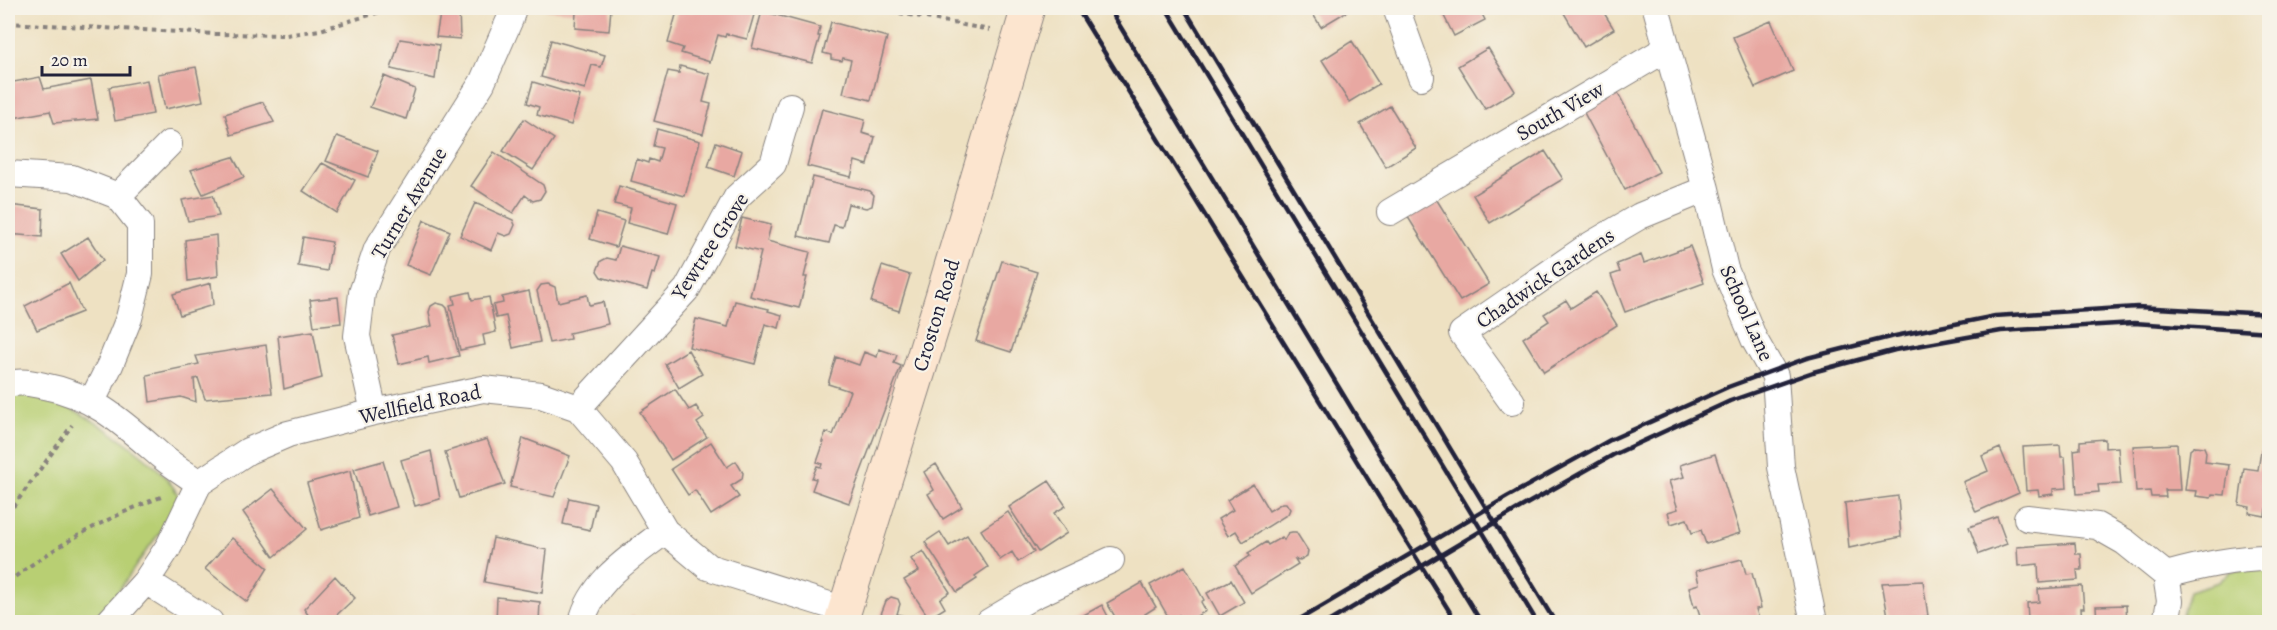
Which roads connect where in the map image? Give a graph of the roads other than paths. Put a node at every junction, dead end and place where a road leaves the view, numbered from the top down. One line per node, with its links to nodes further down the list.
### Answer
1 (513, 8): 17 (street, Turner Avenue)
2 (1028, 8): 25 (street, Croston Road)
3 (1396, 8): 6 (street)
4 (1656, 8): 5 (street, School Lane)
5 (1666, 49): 10 (street, School Lane); 12 (street, South View)
6 (1421, 76)
7 (790, 106): 16 (street, Yewtree Grove)
8 (169, 144): 11 (street)
9 (8, 174): 11 (street)
10 (1706, 189): 15 (street, Chadwick Gardens); 30 (street, School Lane)
11 (118, 196): 14 (street)
12 (1390, 212)
13 (8, 384): 14 (street)
14 (92, 401): 18 (street)
15 (1512, 402)
16 (578, 408): 17 (street, Wellfield Road); 20 (street)
17 (374, 412): 18 (street, Wellfield Road)
18 (199, 483): 24 (street)
19 (2027, 518): 23 (street)
20 (666, 531): 25 (street); 28 (street)
21 (2270, 558): 23 (street)
22 (1112, 560): 29 (street)
23 (2166, 575): 31 (street)
24 (146, 581): 26 (street); 27 (street)
25 (843, 616)
26 (109, 622)
27 (210, 622)
28 (582, 622)
29 (989, 622)
30 (1814, 622)
31 (2166, 622)

